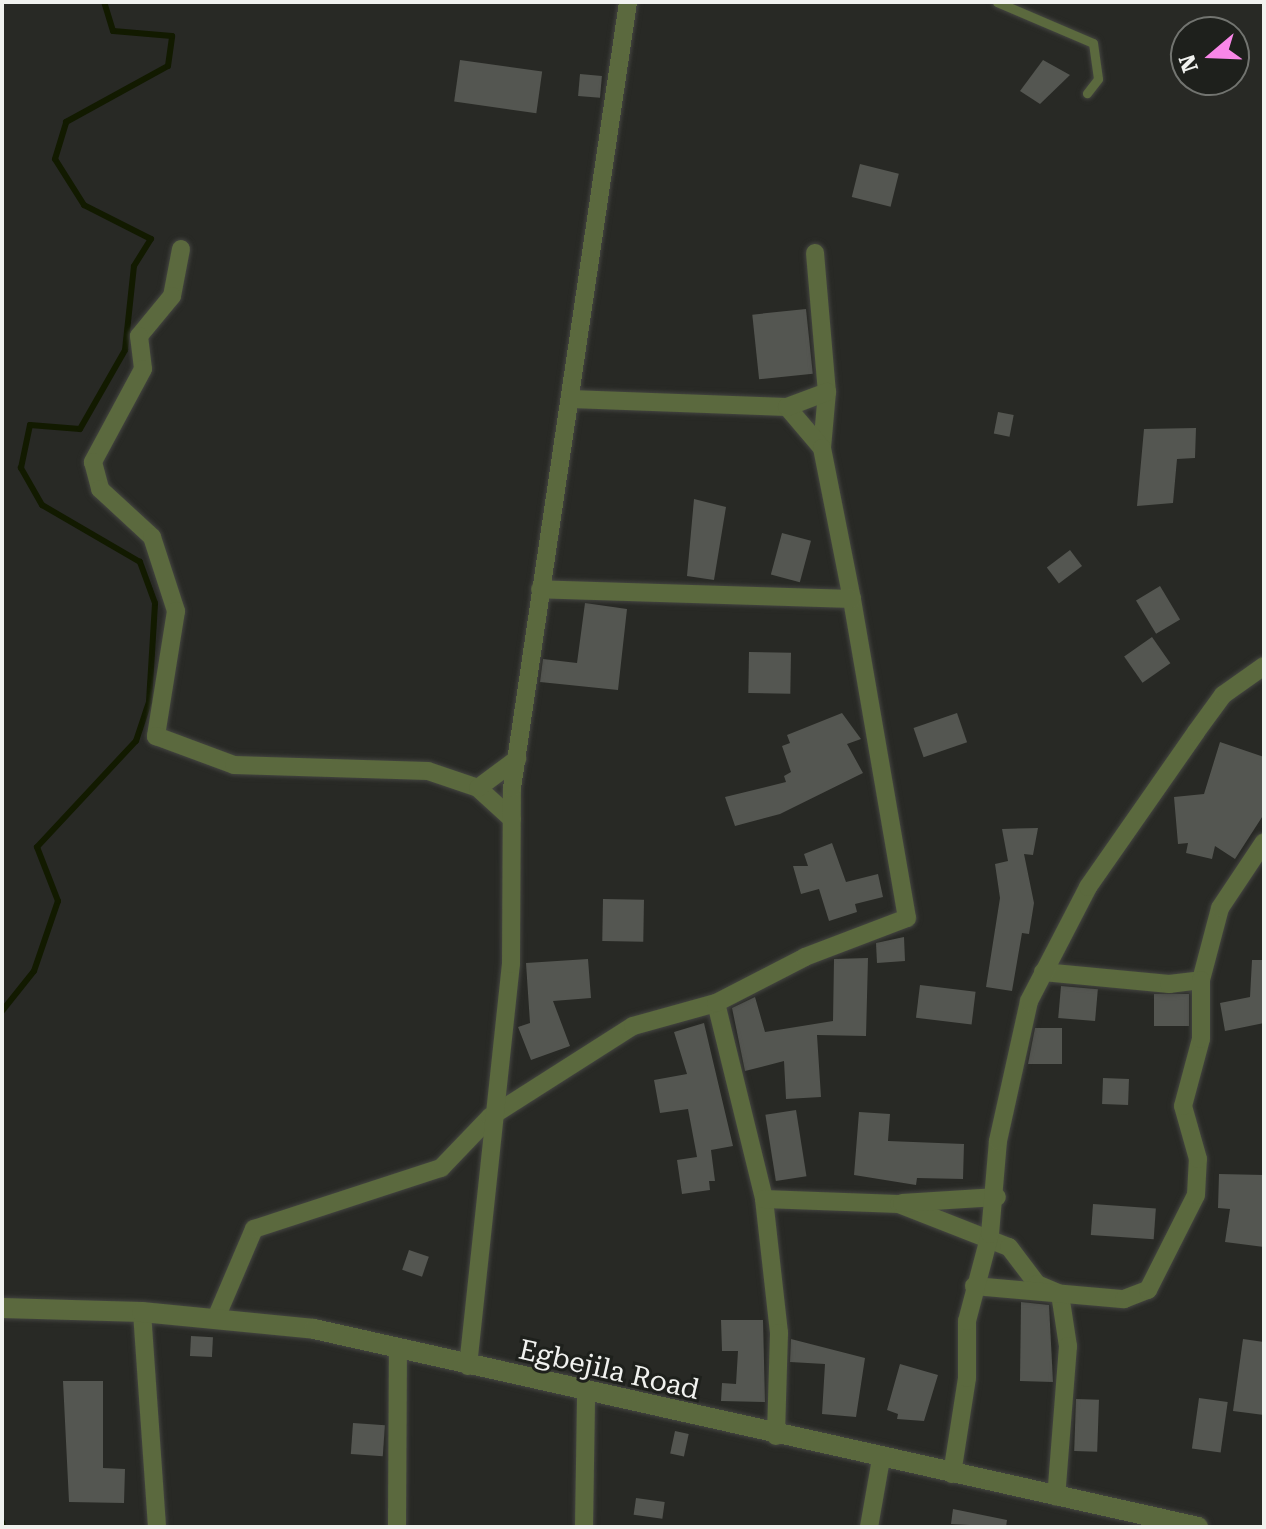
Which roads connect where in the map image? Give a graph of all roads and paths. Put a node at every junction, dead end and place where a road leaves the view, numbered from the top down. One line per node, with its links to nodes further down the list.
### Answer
1 (628, 2): 7 (street)
2 (997, 2): 3 (lane)
3 (1087, 93)
4 (181, 249): 14 (street)
5 (815, 253): 6 (street)
6 (827, 392): 8 (street); 9 (street)
7 (571, 399): 8 (street); 10 (street)
8 (787, 407): 9 (street)
9 (822, 448): 11 (street)
10 (540, 589): 11 (street); 13 (street)
11 (852, 599): 19 (street)
12 (1264, 666): 17 (street)
13 (517, 759): 14 (street); 15 (street)
14 (478, 788): 15 (street)
15 (512, 819): 20 (street)
16 (1264, 842): 18 (street)
17 (1043, 972): 18 (street); 21 (street)
18 (1201, 980): 26 (street)
19 (716, 1003): 20 (street); 22 (street)
20 (490, 1117): 29 (street); 31 (street)
21 (997, 1197): 23 (street); 24 (street)
22 (764, 1199): 23 (street); 33 (street)
23 (899, 1204): 24 (street)
24 (987, 1243): 25 (street); 26 (street)
25 (974, 1286): 26 (street); 35 (street)
26 (1060, 1294): 36 (street)
27 (2, 1308): 28 (street, Egbejila Road)
28 (142, 1312): 29 (street, Egbejila Road); 38 (street)
29 (216, 1318): 30 (street, Egbejila Road)
30 (398, 1349): 31 (street, Egbejila Road); 39 (street)
31 (468, 1366): 32 (street, Egbejila Road)
32 (586, 1393): 33 (street, Egbejila Road); 40 (street)
33 (776, 1436): 34 (street, Egbejila Road)
34 (881, 1459): 35 (street, Egbejila Road); 41 (street)
35 (952, 1474): 36 (street, Egbejila Road)
36 (1056, 1497): 37 (street, Egbejila Road)
37 (1124, 1519): 42 (street, Egbejila Road)
38 (157, 1527)
39 (397, 1527)
40 (584, 1527)
41 (869, 1527)
42 (1198, 1527)

